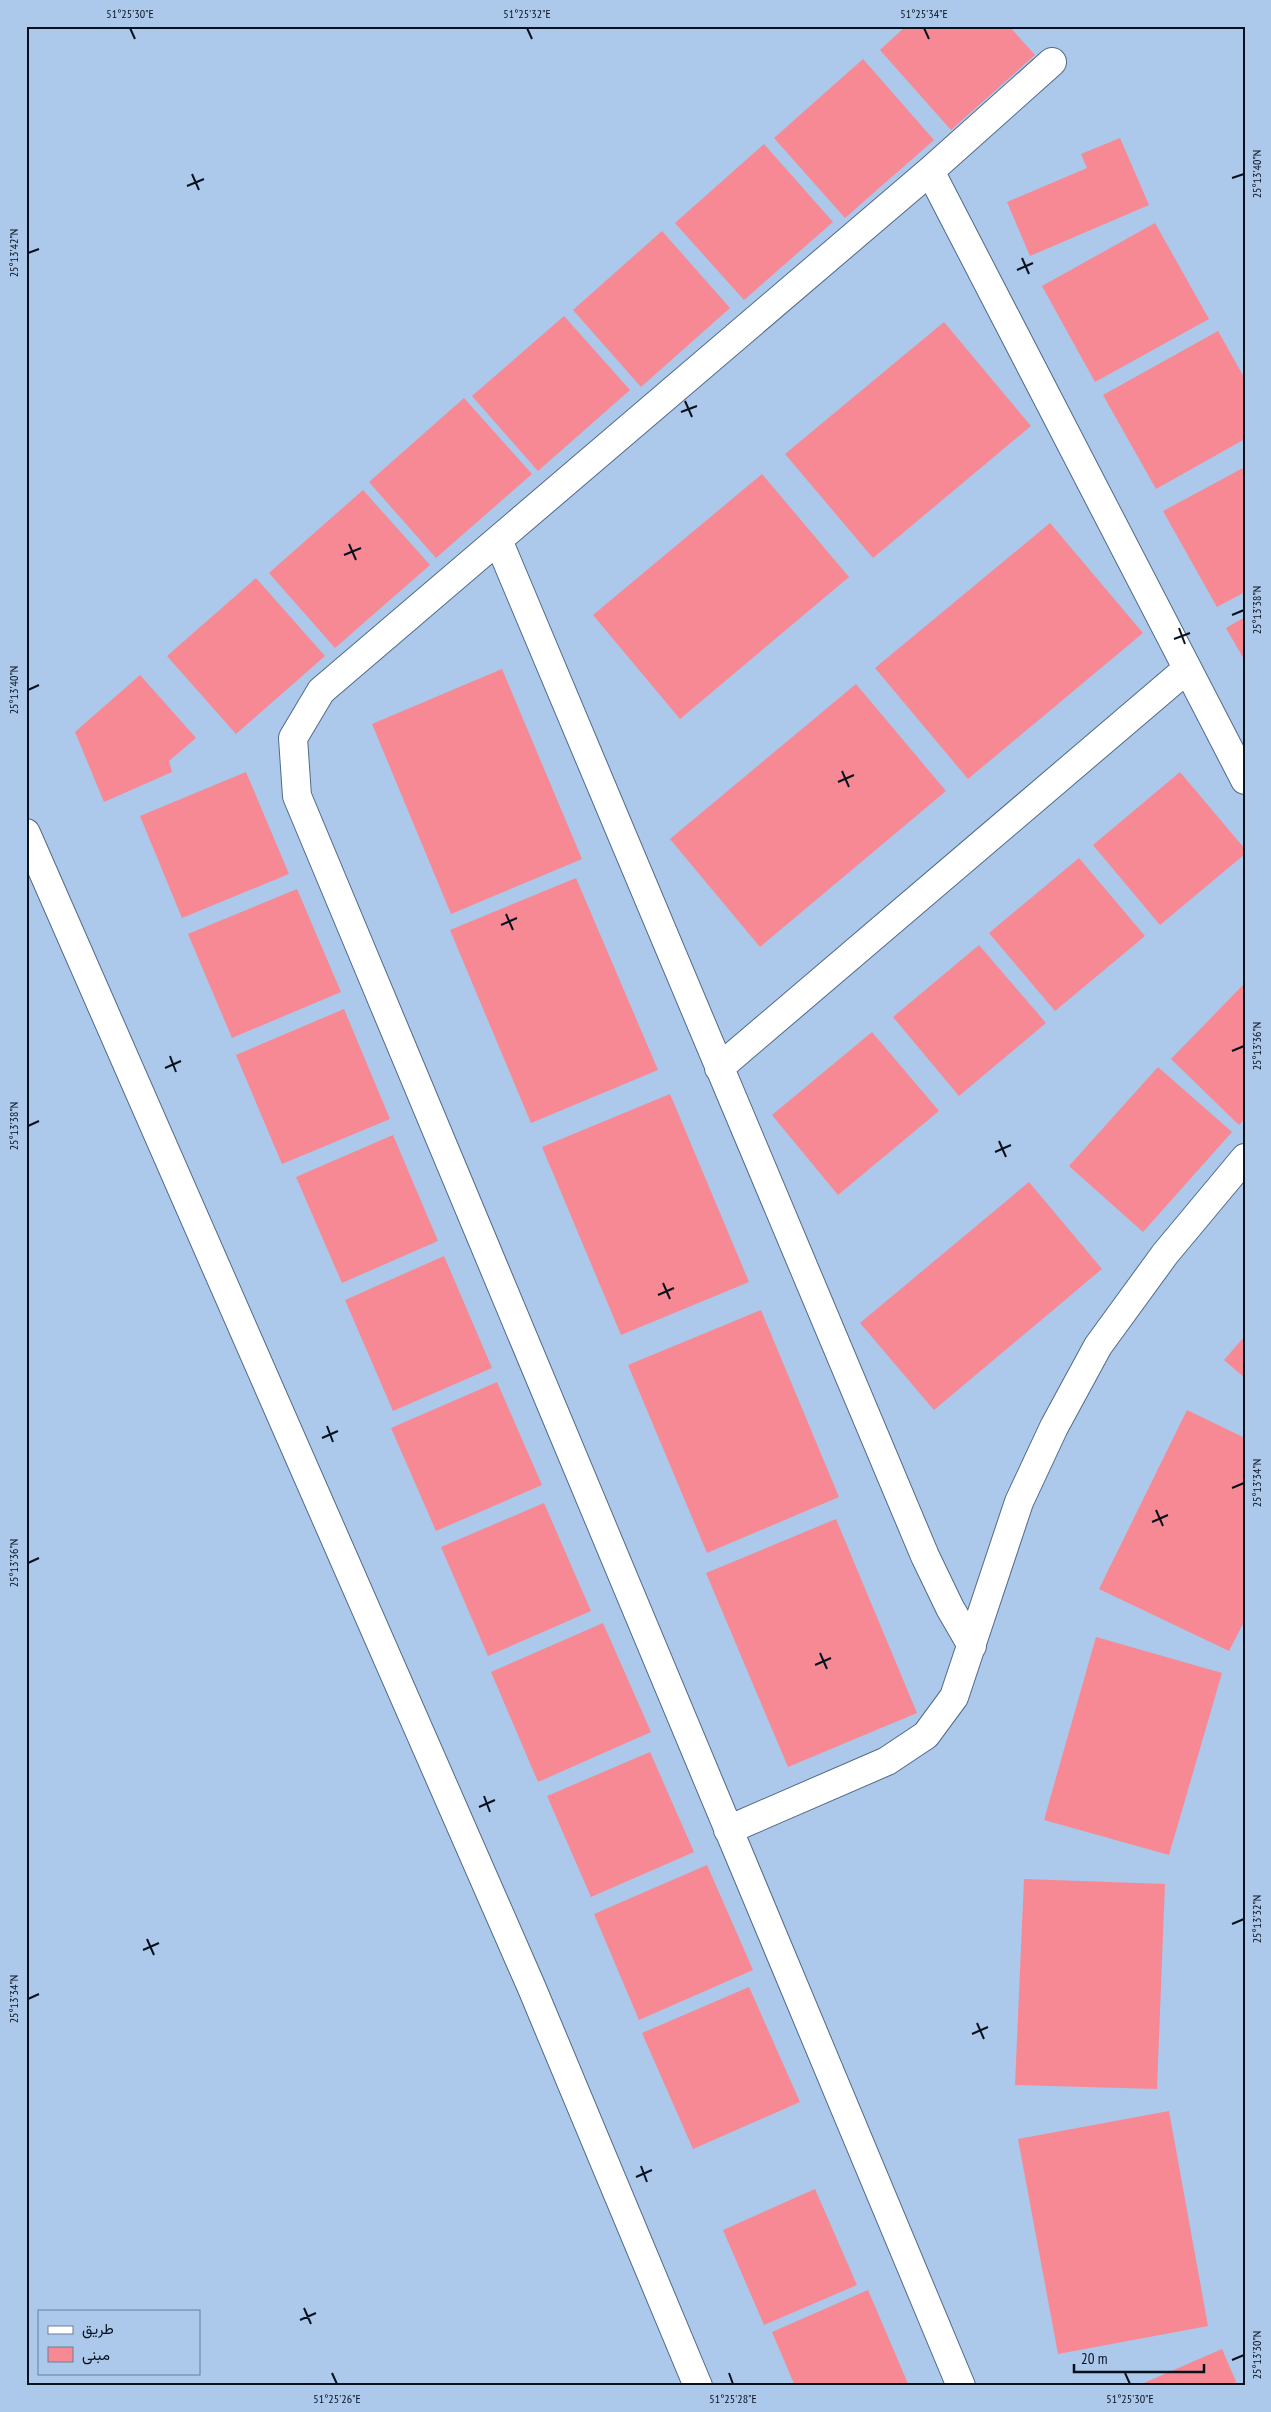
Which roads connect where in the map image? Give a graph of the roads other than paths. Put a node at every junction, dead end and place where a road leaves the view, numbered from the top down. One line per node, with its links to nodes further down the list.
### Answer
1 (1052, 62): 2 (street)
2 (930, 171): 3 (street); 4 (street)
3 (498, 540): 7 (street); 10 (street)
4 (1187, 669): 5 (street); 7 (street)
5 (1245, 780)
6 (26, 833): 11 (street)
7 (719, 1068): 9 (street)
8 (1245, 1158): 9 (street)
9 (972, 1646): 10 (street)
10 (728, 1830): 12 (street)
11 (698, 2386)
12 (961, 2386)

